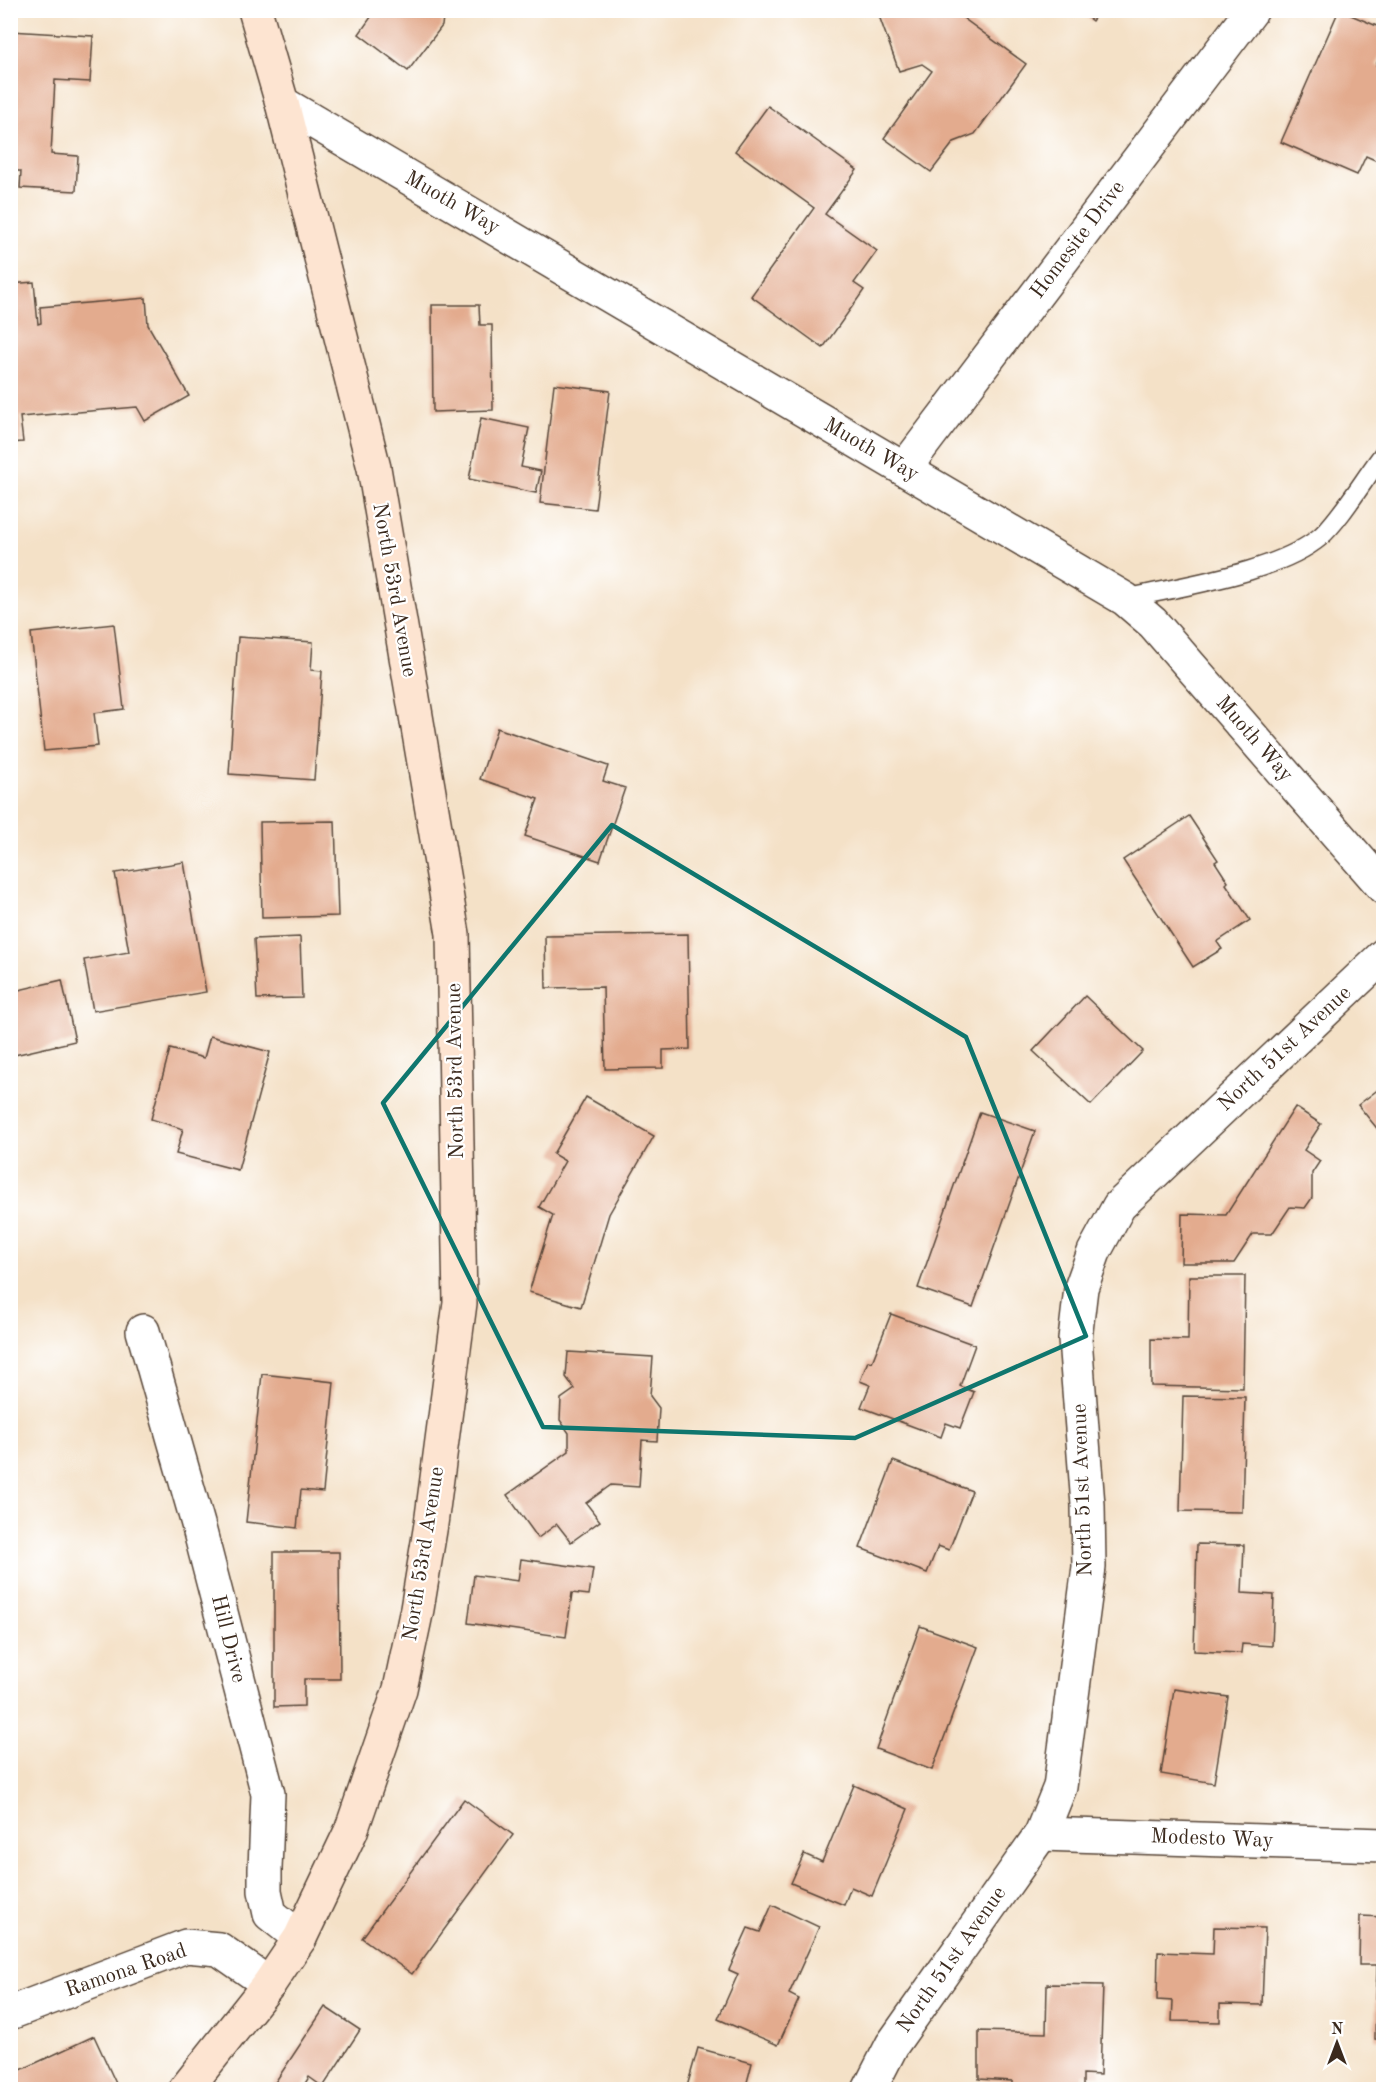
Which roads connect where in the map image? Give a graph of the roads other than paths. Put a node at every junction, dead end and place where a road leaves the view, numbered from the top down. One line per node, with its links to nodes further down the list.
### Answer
1 (255, 10): 3 (street, North 53rd Avenue)
2 (1252, 10): 5 (street, Homesite Drive)
3 (282, 104): 5 (street, Muoth Way); 12 (street, North 53rd Avenue)
4 (1383, 453): 6 (lane)
5 (903, 469): 6 (street, Muoth Way)
6 (1125, 599): 7 (street, Muoth Way)
7 (1383, 888)
8 (1383, 955): 10 (street, North 51st Avenue)
9 (143, 1331): 12 (street, Hill Drive)
10 (1041, 1834): 11 (street, Modesto Way); 16 (street, North 51st Avenue)
11 (1383, 1845)
12 (300, 1938): 13 (street, North 53rd Avenue)
13 (269, 1984): 14 (street, Ramona Road); 15 (street, North 53rd Avenue)
14 (10, 2013)
15 (185, 2090)
16 (869, 2090)

